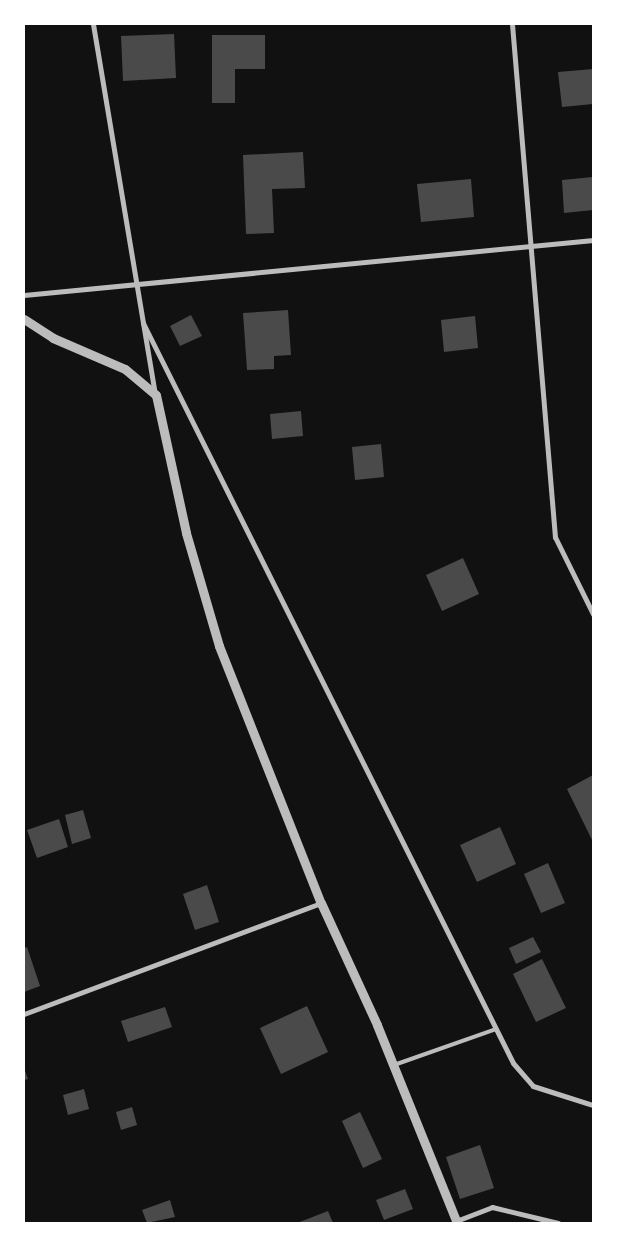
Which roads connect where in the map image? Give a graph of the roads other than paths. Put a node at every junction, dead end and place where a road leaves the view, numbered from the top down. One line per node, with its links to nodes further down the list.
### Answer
1 (93, 24): 5 (street)
2 (512, 24): 4 (street)
3 (593, 240): 4 (street)
4 (530, 244): 5 (street); 10 (street)
5 (136, 284): 6 (street); 8 (street)
6 (24, 295)
7 (24, 320): 9 (street)
8 (143, 323): 9 (street); 13 (street)
9 (156, 395): 11 (street)
10 (593, 614)
11 (321, 903): 12 (street); 14 (street)
12 (24, 1014)
13 (496, 1028): 14 (lane); 15 (street)
14 (394, 1065): 16 (street)
15 (593, 1105)
16 (456, 1222): 17 (street)
17 (558, 1223)

